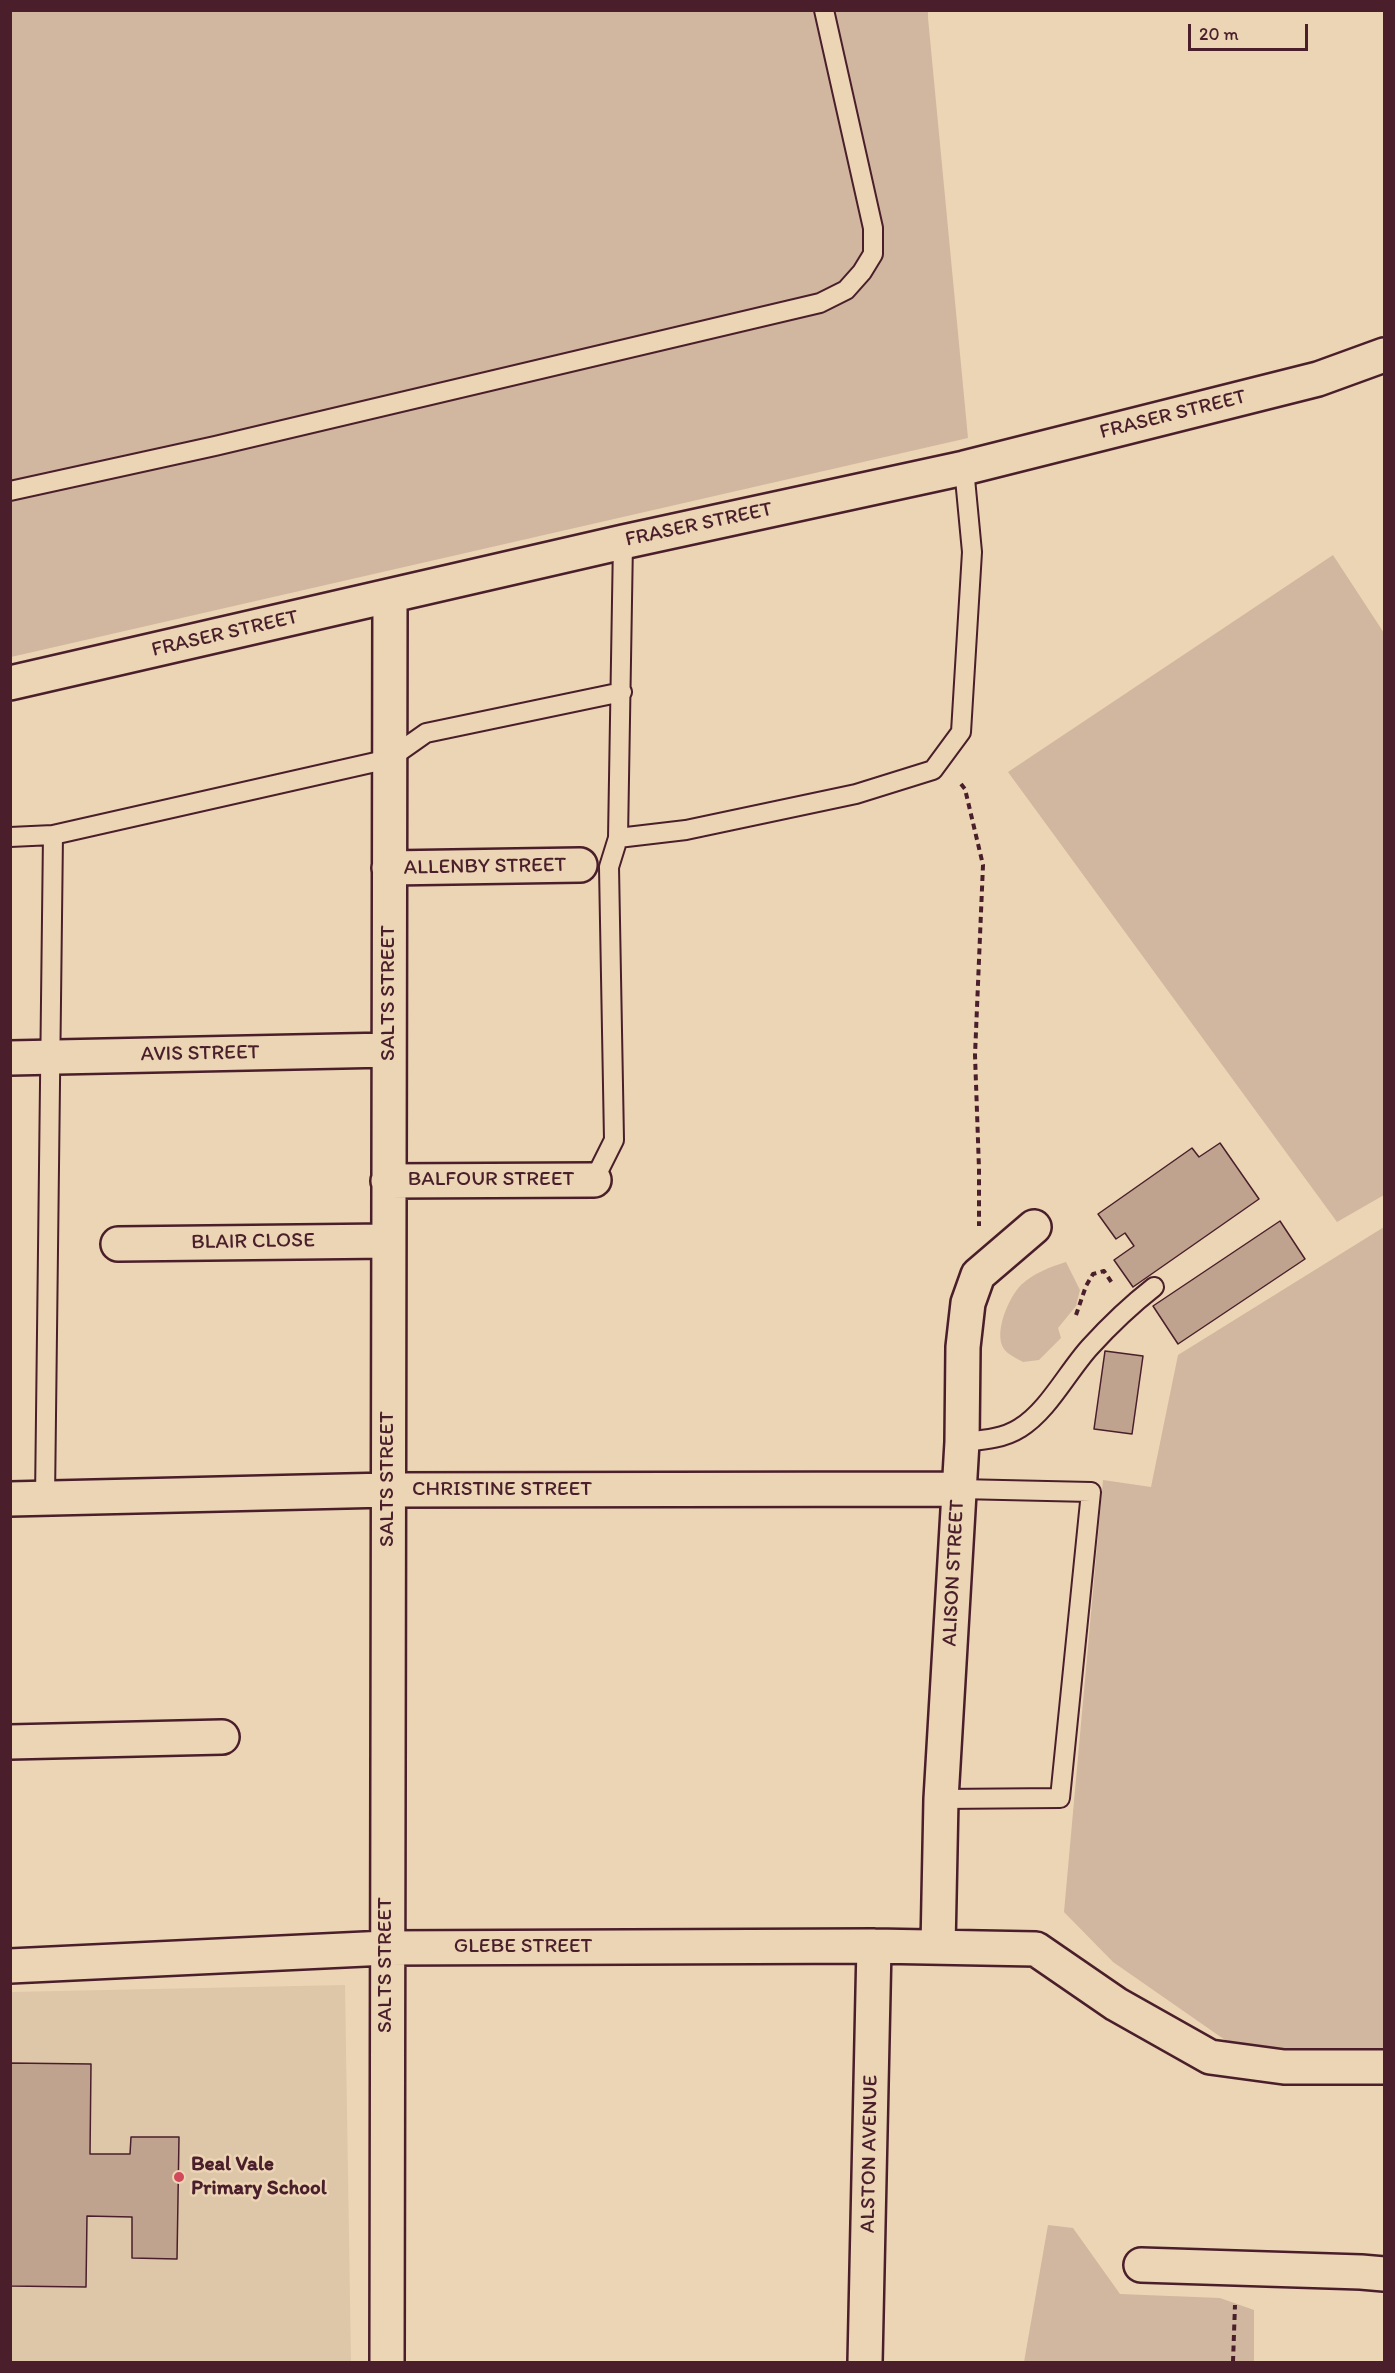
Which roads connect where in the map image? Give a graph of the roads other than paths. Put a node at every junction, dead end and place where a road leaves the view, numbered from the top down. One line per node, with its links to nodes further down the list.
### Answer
1 (824, 10): 4 (lane)
2 (1384, 355): 3 (street, FRASER STREET)
3 (964, 468): 5 (street, FRASER STREET); 12 (lane)
4 (10, 491)
5 (623, 542): 6 (street, FRASER STREET); 8 (lane)
6 (390, 596): 7 (street, FRASER STREET); 9 (street, SALTS STREET)
7 (10, 683)
8 (622, 692): 9 (lane); 12 (lane)
9 (389, 759): 10 (lane); 14 (street, SALTS STREET)
10 (53, 835): 11 (lane); 16 (lane)
11 (10, 837)
12 (618, 838): 18 (lane)
13 (580, 865): 14 (street, ALLENBY STREET)
14 (389, 868): 15 (street, SALTS STREET)
15 (388, 1050): 16 (street, AVIS STREET); 19 (street, SALTS STREET)
16 (51, 1057): 17 (street, AVIS STREET); 27 (lane)
17 (10, 1058)
18 (594, 1180): 19 (street, BALFOUR STREET)
19 (388, 1181): 21 (street, SALTS STREET)
20 (1034, 1227): 24 (street, ALISON STREET)
21 (388, 1241): 22 (street, BLAIR CLOSE); 26 (street, SALTS STREET)
22 (118, 1244)
23 (1154, 1287): 24 (lane)
24 (962, 1442): 25 (street, ALISON STREET)
25 (958, 1489): 26 (street, CHRISTINE STREET); 31 (street, ALISON STREET); 31 (lane)
26 (388, 1490): 27 (street, CHRISTINE STREET); 33 (street, SALTS STREET)
27 (45, 1498): 28 (street, CHRISTINE STREET)
28 (10, 1499)
29 (222, 1737): 30 (street)
30 (10, 1742)
31 (941, 1799): 34 (street, ALISON STREET)
32 (874, 1946): 33 (street, GLEBE STREET); 34 (street, GLEBE STREET); 40 (street, ALSTON AVENUE)
33 (386, 1947): 35 (street, GLEBE STREET); 39 (street, SALTS STREET)
34 (938, 1947): 36 (street, GLEBE STREET)
35 (10, 1966)
36 (1384, 2067)
37 (1141, 2265): 38 (street)
38 (1384, 2274)
39 (387, 2362)
40 (865, 2362)

